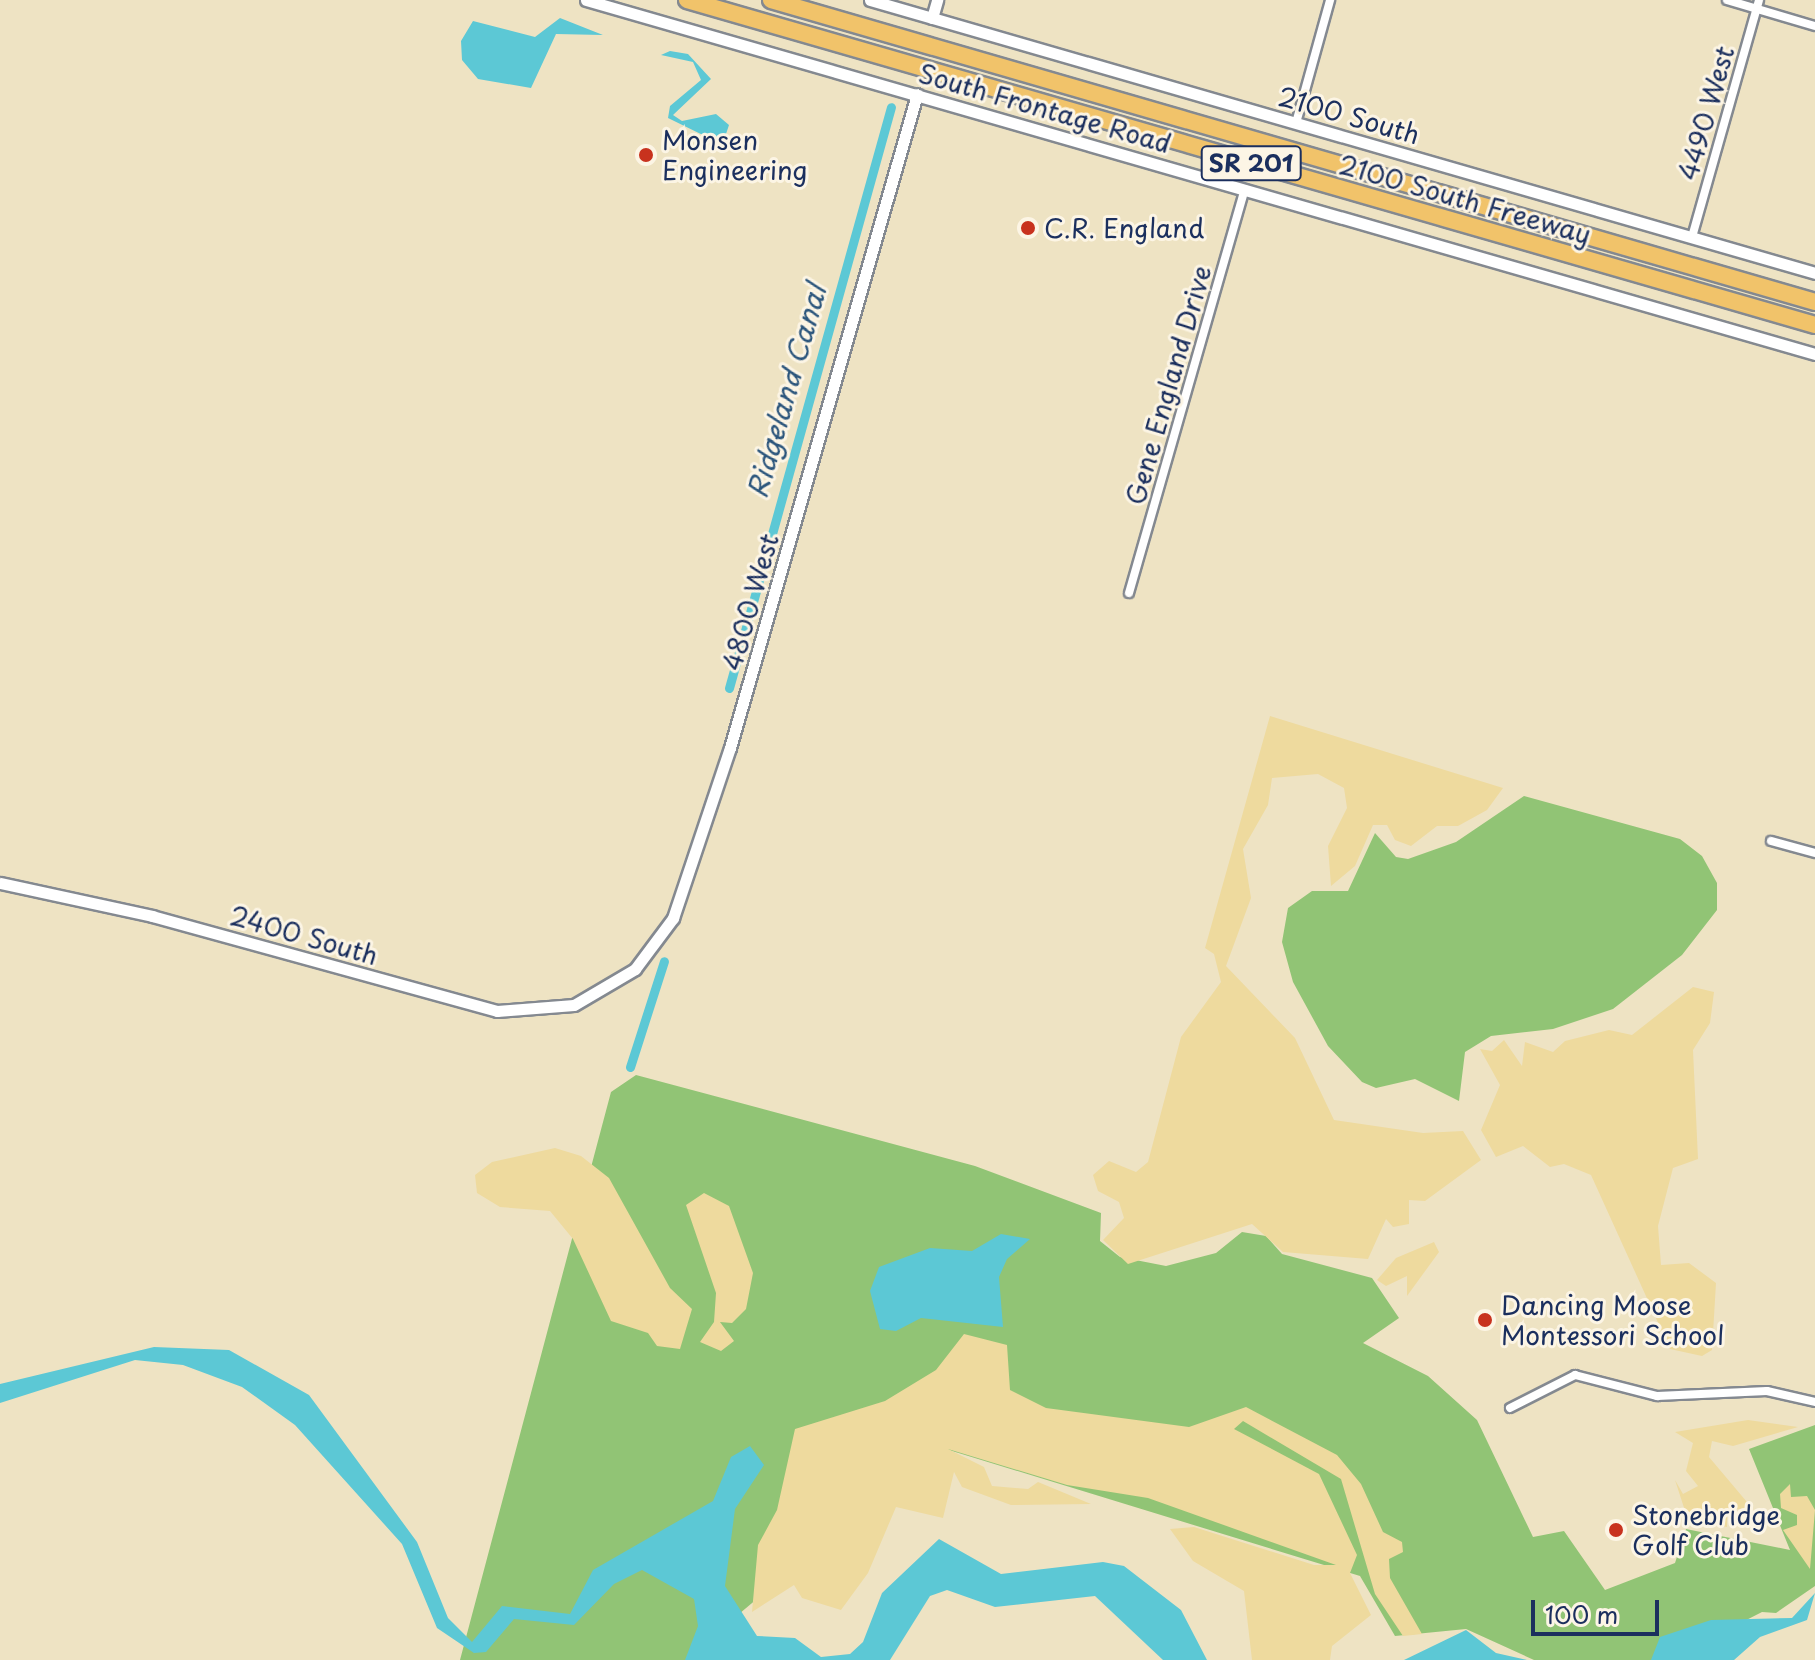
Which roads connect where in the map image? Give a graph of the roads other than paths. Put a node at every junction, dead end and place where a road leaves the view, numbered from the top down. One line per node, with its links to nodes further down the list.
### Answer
1 (586, 0): 11 (street, South Frontage Road)
2 (687, 0): 17 (highway, 2100 South Freeway / SR 201)
3 (771, 0): 16 (highway, 2100 South Freeway / SR 201)
4 (870, 0): 9 (street, 2100 South)
5 (937, 0): 9 (street)
6 (1330, 0): 12 (street)
7 (1727, 0): 8 (street)
8 (1758, 4): 10 (street); 14 (street, 4490 West)
9 (932, 18): 12 (street, 2100 South)
10 (1815, 26)
11 (917, 94): 13 (street, South Frontage Road); 23 (street, 4800 West)
12 (1296, 123): 14 (street, 2100 South)
13 (1245, 189): 18 (street, South Frontage Road); 19 (street, Gene England Drive)
14 (1692, 237): 15 (street, 2100 South)
15 (1815, 273)
16 (1815, 302)
17 (1815, 325)
18 (1815, 354)
19 (1129, 593)
20 (1771, 841): 21 (street)
21 (1815, 853)
22 (0, 883): 23 (street, 2400 South)
23 (596, 996)
24 (1815, 1402): 25 (street)
25 (1510, 1408)

